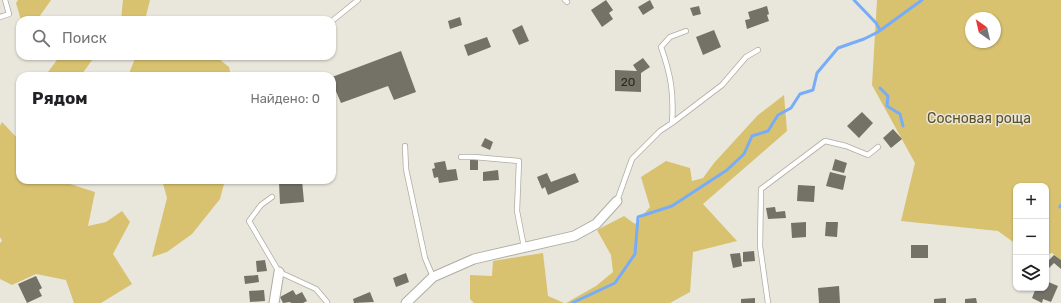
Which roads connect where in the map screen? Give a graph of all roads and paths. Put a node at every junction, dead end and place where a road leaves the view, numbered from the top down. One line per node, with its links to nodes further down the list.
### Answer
1 (5, 0): 3 (lane)
2 (358, 0): 4 (lane)
3 (0, 17)
4 (336, 18)
5 (686, 31): 7 (lane)
6 (758, 50): 7 (lane)
7 (672, 123): 12 (lane)
8 (405, 146): 15 (lane)
9 (878, 147): 19 (lane)
10 (461, 157): 13 (lane)
11 (272, 197): 14 (lane)
12 (617, 201): 13 (street)
13 (524, 247): 15 (street)
14 (279, 272): 16 (lane); 17 (street)
15 (433, 277): 18 (street)
16 (328, 302)
17 (274, 303)
18 (406, 303)
19 (768, 303)

